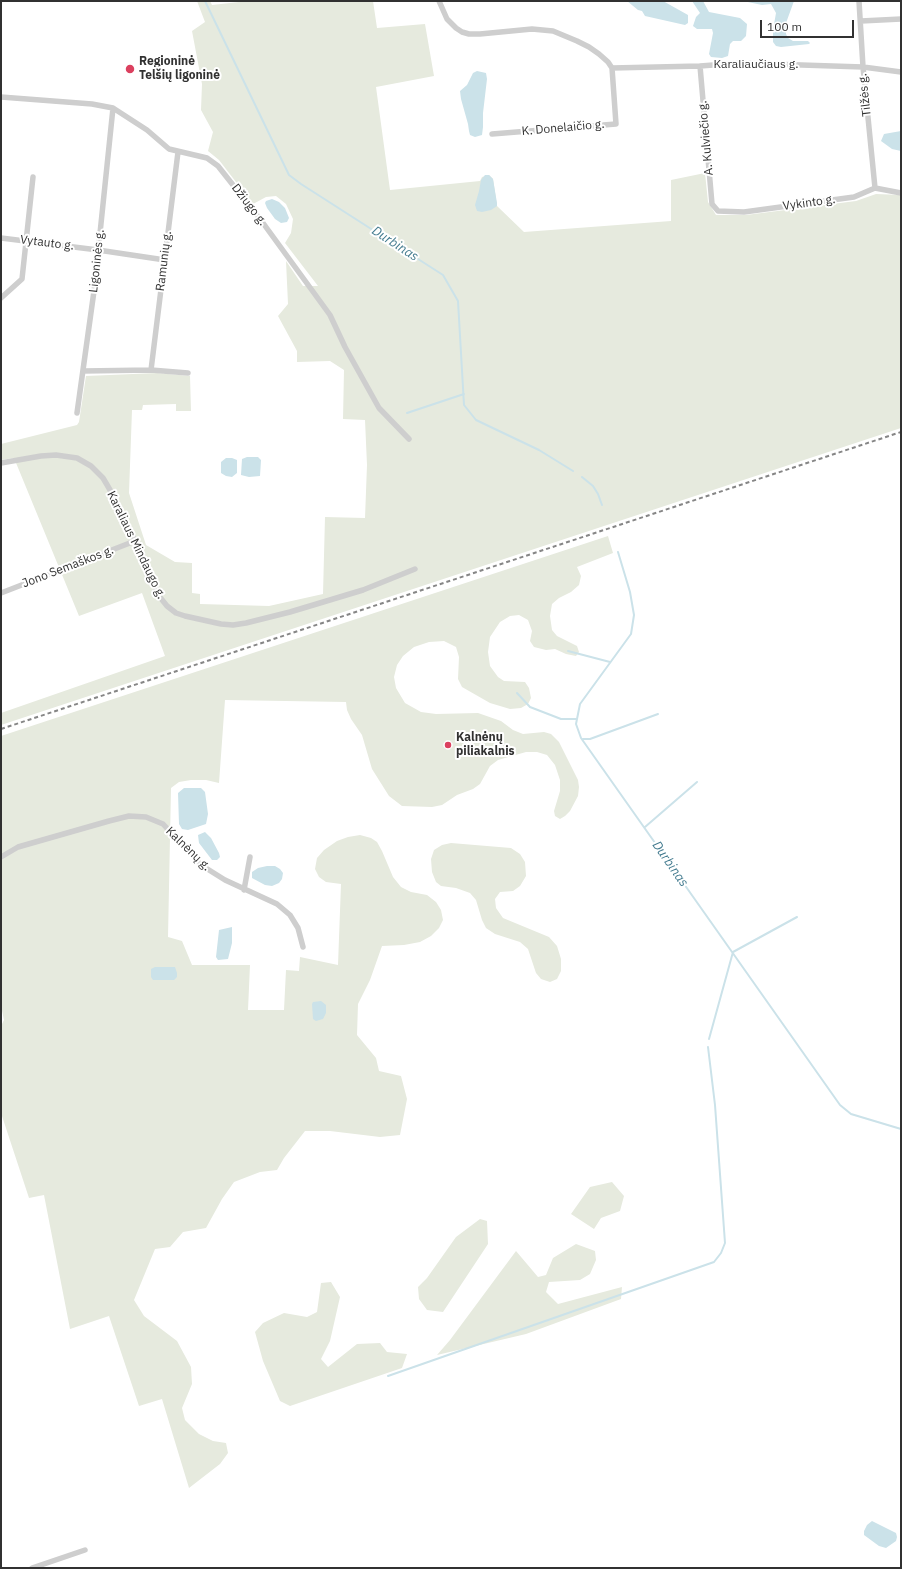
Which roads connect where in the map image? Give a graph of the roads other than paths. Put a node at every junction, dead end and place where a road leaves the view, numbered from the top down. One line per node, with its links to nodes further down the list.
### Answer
1 (439, 1): 7 (street)
2 (859, 1): 4 (street, Tilžės g.)
3 (901, 19): 4 (street)
4 (861, 21): 6 (street, Tilžės g.)
5 (700, 66): 6 (street, Karaliaučiaus g.); 7 (street, Karaliaučiaus g.); 16 (street, A. Kulviečio g.)
6 (863, 67): 8 (street, Karaliaučiaus g.); 14 (street, Tilžės g.)
7 (612, 68): 11 (street, K. Donelaičio g.)
8 (901, 72)
9 (1, 97): 10 (street, Džiugo g.)
10 (113, 108): 12 (street, Džiugo g.); 19 (street, Ligoninės g.)
11 (492, 134)
12 (178, 152): 20 (street, Ramunių g.); 26 (street, Džiugo g.)
13 (33, 177): 18 (street)
14 (875, 188): 15 (street); 16 (street, Vykinto g.)
15 (901, 192)
16 (715, 209)
17 (1, 238): 18 (street, Vytauto g.)
18 (26, 241): 19 (street, Vytauto g.); 21 (street)
19 (98, 250): 20 (street, Vytauto g.); 23 (street, Ligoninės g.)
20 (164, 260): 22 (street, Ramunių g.)
21 (1, 298)
22 (151, 370): 23 (street); 24 (street)
23 (83, 371): 25 (street, Ligoninės g.)
24 (188, 373)
25 (77, 413)
26 (409, 439)
27 (1, 464): 28 (street, Karaliaus Mindaugo g.)
28 (136, 540): 29 (street, Karaliaus Mindaugo g.); 30 (street, Jono Semaškos g.)
29 (415, 569)
30 (1, 593)
31 (1, 857): 33 (street, Kalnėnų g.)
32 (250, 857): 33 (street)
33 (244, 890): 34 (street, Kalnėnų g.)
34 (303, 947)
35 (85, 1550): 36 (street)
36 (32, 1568)

